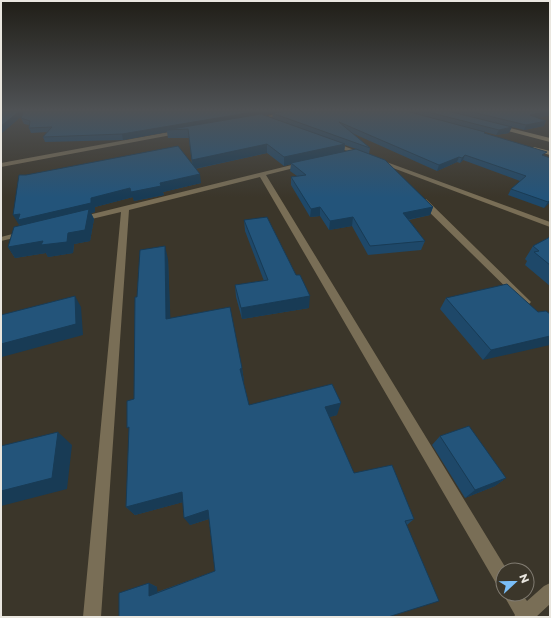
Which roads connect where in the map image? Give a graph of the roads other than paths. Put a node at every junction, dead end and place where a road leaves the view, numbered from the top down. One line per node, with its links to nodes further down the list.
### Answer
1 (141, 140): 9 (street)
2 (327, 142): 4 (street)
3 (528, 147): 5 (street)
4 (356, 153): 6 (street); 8 (street)
5 (550, 154)
6 (340, 156)
7 (309, 163): 10 (street)
8 (384, 163): 11 (street); 15 (street)
9 (1, 165)
10 (262, 174): 13 (street); 19 (street)
11 (401, 180)
12 (418, 196): 18 (street)
13 (125, 208): 14 (street); 23 (street)
14 (70, 222)
15 (550, 225)
16 (32, 231): 17 (street)
17 (1, 239)
18 (534, 310)
19 (495, 566)
20 (550, 592): 22 (street)
21 (516, 602): 22 (street)
22 (524, 616)
23 (92, 617)

